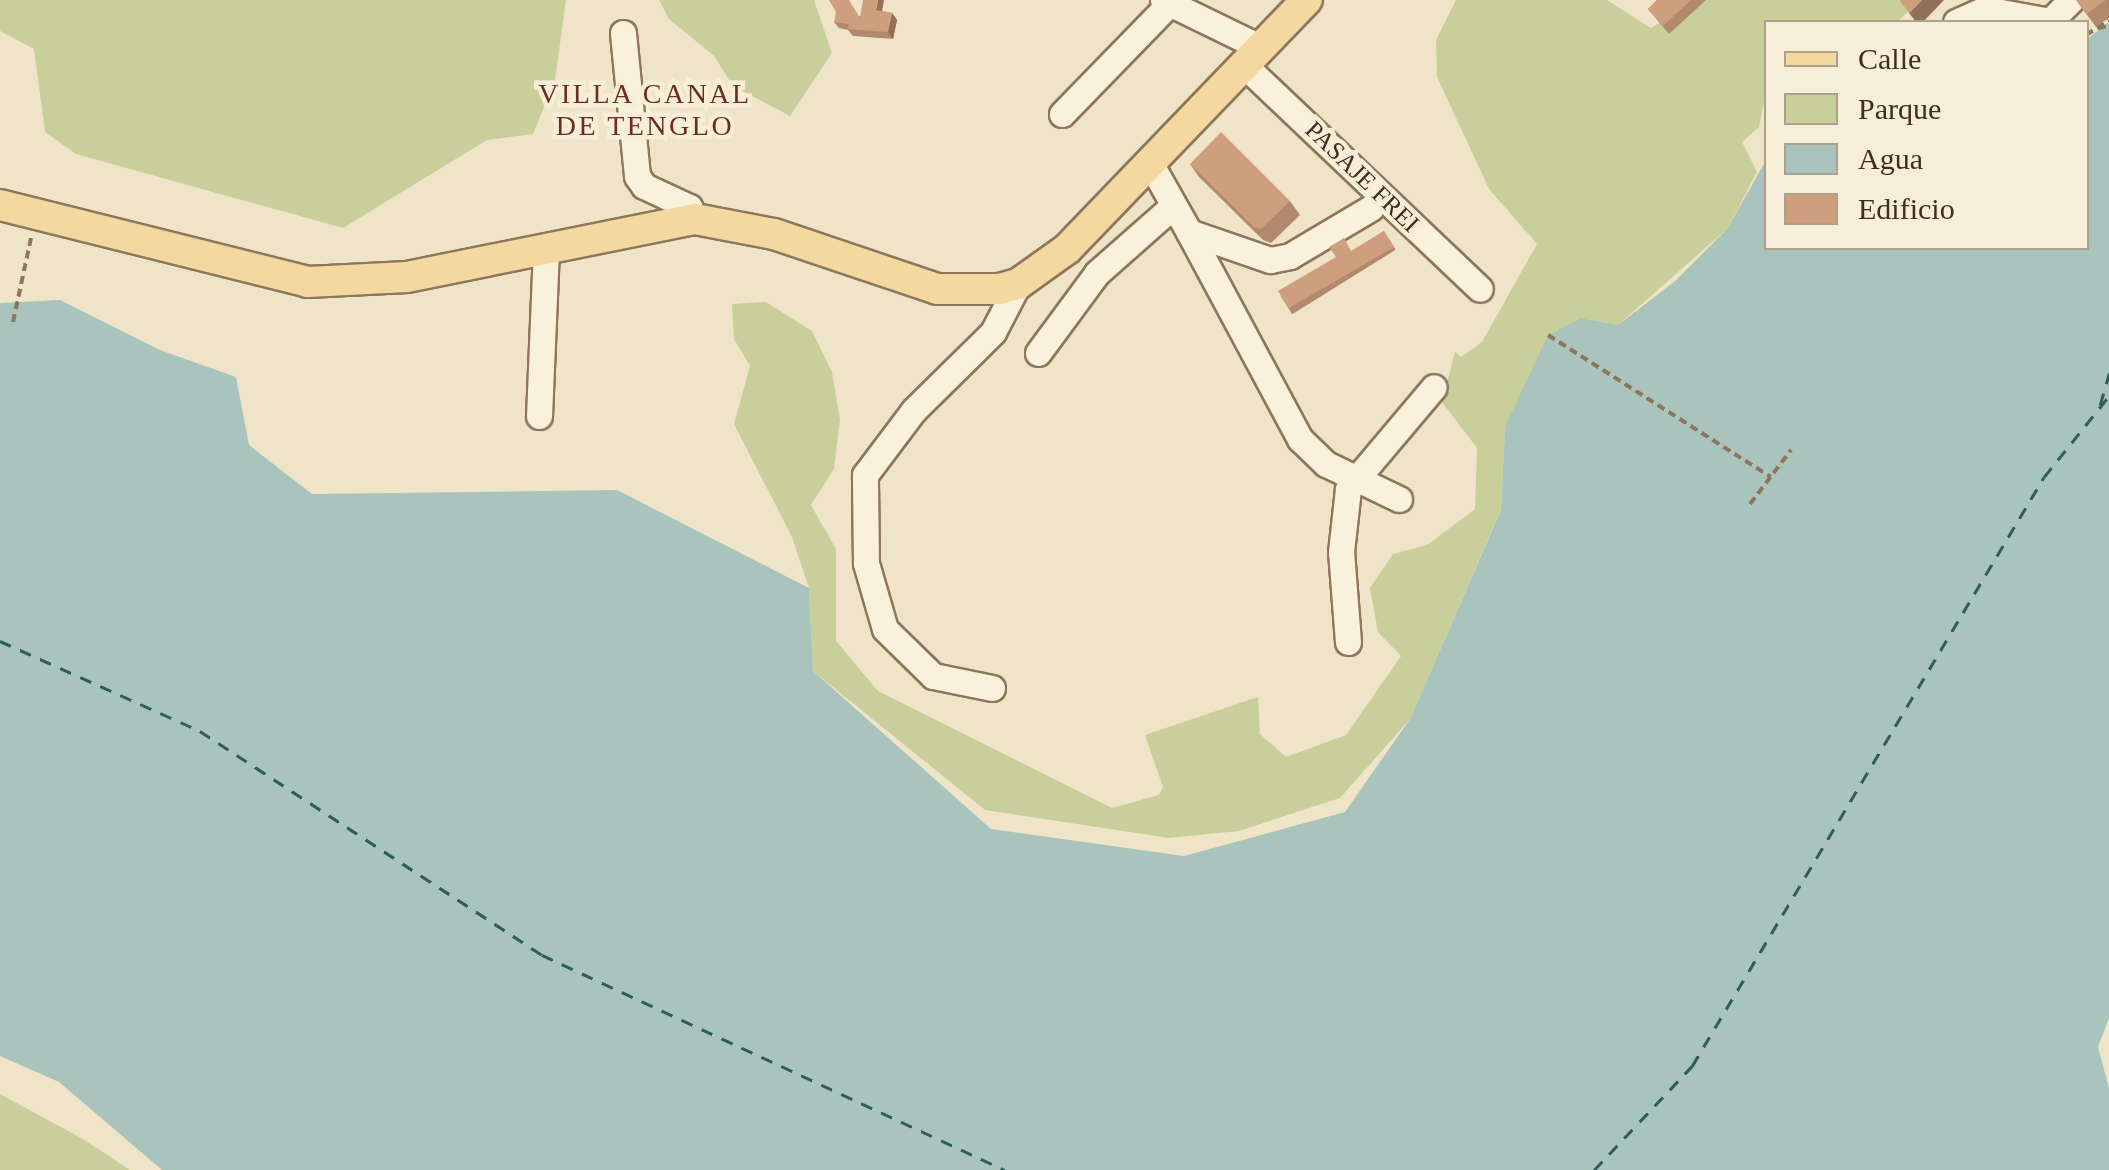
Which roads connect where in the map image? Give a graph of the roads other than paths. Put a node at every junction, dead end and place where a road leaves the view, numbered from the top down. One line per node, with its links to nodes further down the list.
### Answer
1 (1306, 0): 8 (main road)
2 (2070, 0): 6 (street)
3 (1166, 2): 8 (street, PASAJE FREI); 9 (street)
4 (1960, 20): 5 (street)
5 (2040, 20)
6 (2052, 20)
7 (624, 33): 14 (street)
8 (1252, 56): 10 (main road); 18 (street, PASAJE FREI)
9 (1062, 114)
10 (1150, 163): 12 (street); 17 (main road)
11 (0, 205): 16 (main road)
12 (1173, 206): 15 (street); 19 (street)
13 (1371, 208): 15 (street)
14 (695, 219): 16 (main road); 17 (main road)
15 (1190, 232): 22 (street)
16 (546, 247): 21 (street)
17 (1018, 284): 25 (street)
18 (1480, 290)
19 (1038, 353)
20 (1434, 387): 22 (street)
21 (539, 416)
22 (1356, 474): 23 (street); 24 (street)
23 (1399, 498)
24 (1348, 642)
25 (992, 688)

